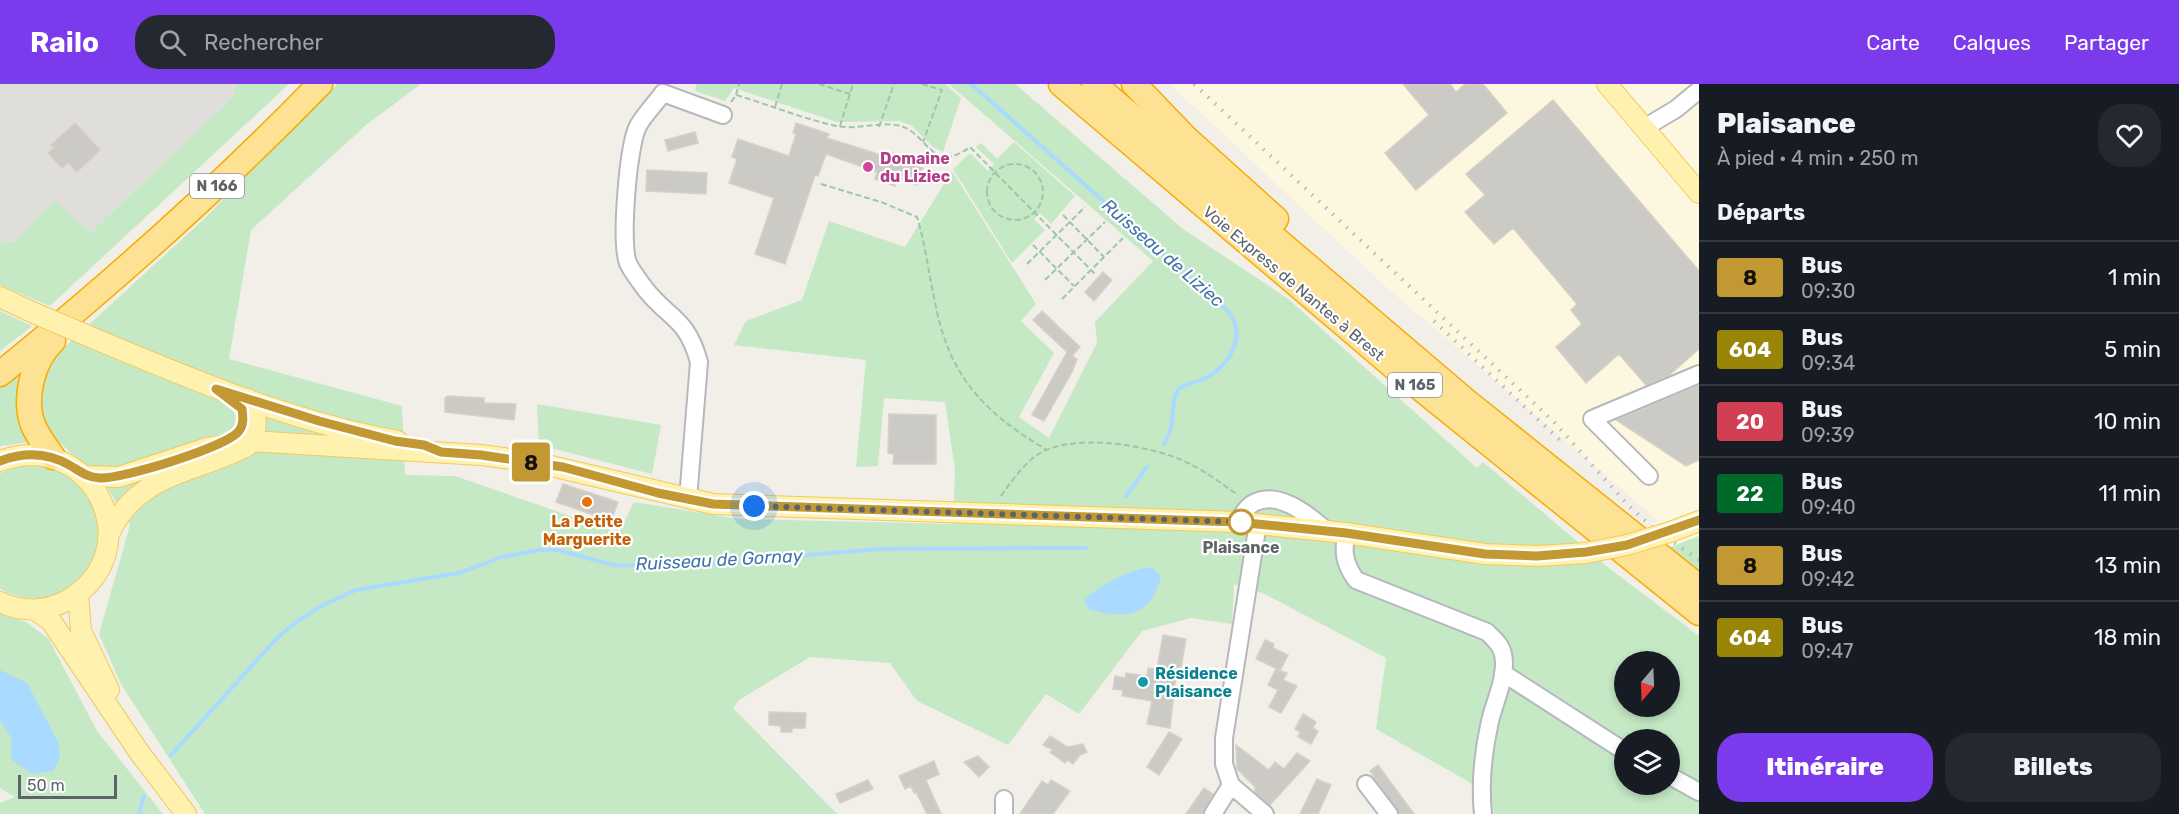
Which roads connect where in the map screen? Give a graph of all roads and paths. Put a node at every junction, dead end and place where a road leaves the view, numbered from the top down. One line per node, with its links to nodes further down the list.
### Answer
1 (310, 84): 47 (highway, N 166)
2 (320, 84): 42 (highway, N 166)
3 (739, 84): 15 (path)
4 (782, 84): 16 (path)
5 (819, 84): 14 (path)
6 (853, 84): 14 (path)
7 (894, 84): 19 (path)
8 (922, 84): 21 (path)
9 (1061, 84): 74 (highway, Voie Express de Nantes à Brest / N 165)
10 (1094, 84): 46 (highway, Voie Express de Nantes à Brest / N 165)
11 (1134, 84): 46 (highway)
12 (1607, 84): 20 (main road)
13 (1699, 90): 20 (street)
14 (850, 94): 18 (path)
15 (736, 95): 16 (path); 17 (path)
16 (775, 107): 18 (path)
17 (723, 115): 62 (street)
18 (840, 126): 19 (path)
19 (879, 127): 21 (path)
20 (1644, 128): 24 (main road)
21 (923, 143): 22 (path)
22 (995, 172): 26 (path); 26 (path); 26 (path)
23 (821, 184): 55 (path)
24 (1699, 193)
25 (1085, 207): 28 (path)
26 (1035, 213): 30 (path)
27 (1063, 215): 28 (path)
28 (1070, 222): 30 (path); 32 (path)
29 (1105, 222): 32 (path)
30 (1056, 235): 34 (path); 35 (path)
31 (1123, 238): 36 (path)
32 (1087, 240): 35 (path); 36 (path)
33 (1033, 245): 34 (path)
34 (1040, 251): 37 (path); 38 (path)
35 (1073, 253): 38 (path); 39 (path)
36 (1104, 257): 39 (path)
37 (1027, 264)
38 (1057, 269): 41 (path); 43 (path)
39 (1091, 270): 40 (path); 43 (path)
40 (1096, 275)
41 (1045, 280)
42 (110, 284): 48 (highway, N 166); 57 (highway)
43 (1074, 286): 44 (path)
44 (1062, 299)
45 (4, 300): 50 (main road, bridge)
46 (1362, 314): 70 (highway, Voie Express de Nantes à Brest / N 165)
47 (0, 366)
48 (0, 374)
49 (1699, 374): 61 (street)
50 (216, 389): 51 (main road); 53 (main road)
51 (248, 399): 52 (main road); 56 (main road)
52 (251, 441): 53 (main road); 54 (main road); 59 (main road)
53 (207, 448): 60 (main road)
54 (342, 448): 56 (main road); 59 (main road)
55 (1047, 450): 63 (path); 64 (path)
56 (441, 452): 62 (main road)
57 (53, 457): 58 (main road); 60 (main road)
58 (0, 461)
59 (188, 470): 69 (main road)
60 (85, 476): 69 (main road)
61 (1649, 476)
62 (688, 499): 64 (main road)
63 (1251, 504): 66 (street); 68 (street)
64 (989, 513): 66 (main road)
65 (1699, 520): 68 (main road, bridge)
66 (1237, 522): 67 (main road)
67 (1258, 524): 68 (main road); 80 (street)
68 (1337, 532): 75 (street)
69 (109, 534): 71 (main road)
70 (1699, 588)
71 (78, 594): 73 (main road); 77 (main road)
72 (0, 603): 73 (main road)
73 (35, 610): 77 (main road)
74 (1699, 613)
75 (1503, 673): 76 (street); 86 (street)
76 (1614, 745)
77 (139, 752): 82 (main road)
78 (1680, 782): 81 (street)
79 (1366, 784): 85 (street)
80 (1231, 785): 83 (street); 84 (street)
81 (1699, 792)
82 (186, 814)
83 (1213, 814)
84 (1265, 814)
85 (1389, 814)
86 (1483, 814)

